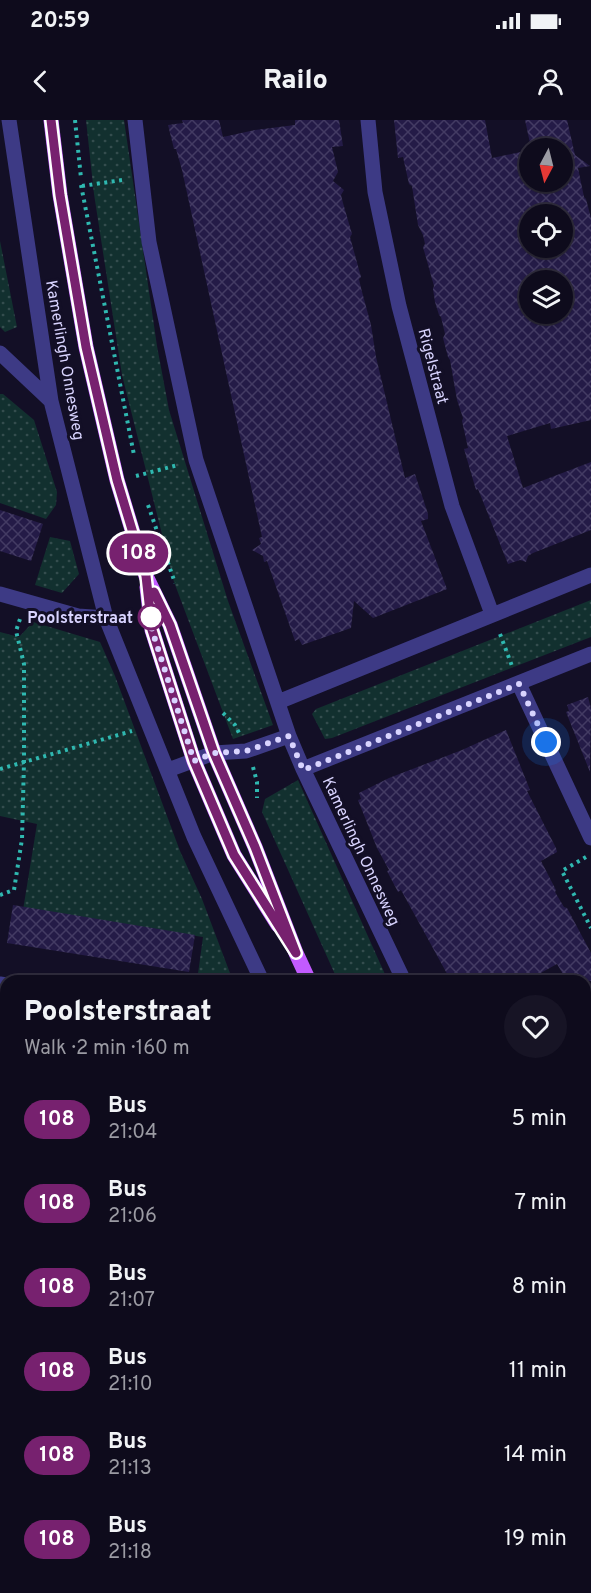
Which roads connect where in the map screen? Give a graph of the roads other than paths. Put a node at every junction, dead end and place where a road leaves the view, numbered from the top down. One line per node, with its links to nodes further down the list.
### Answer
1 (9, 120): 6 (street, Kamerlingh Onnesweg)
2 (51, 120): 8 (main road, Kamerlingh Onnesweg)
3 (135, 120): 14 (street, Kamerlingh Onnesweg)
4 (368, 120): 10 (street, Rigelstraat)
5 (0, 353): 6 (street)
6 (51, 401): 11 (street, Kamerlingh Onnesweg)
7 (591, 575): 10 (street)
8 (146, 576): 16 (main road, Kamerlingh Onnesweg); 17 (main road, Kamerlingh Onnesweg)
9 (0, 594): 11 (street)
10 (492, 614): 14 (street)
11 (106, 618): 18 (street, Kamerlingh Onnesweg)
12 (591, 654): 13 (street)
13 (519, 684): 19 (street); 20 (street)
14 (278, 702): 15 (street, Kamerlingh Onnesweg)
15 (289, 736): 16 (street); 19 (street, Kamerlingh Onnesweg)
16 (214, 753): 17 (street); 21 (main road, Kamerlingh Onnesweg)
17 (194, 761): 18 (street); 21 (main road, Kamerlingh Onnesweg)
18 (168, 770): 22 (street, Kamerlingh Onnesweg)
19 (303, 770): 24 (street, Kamerlingh Onnesweg)
20 (591, 838)
21 (296, 953): 23 (main road, Kamerlingh Onnesweg)
22 (259, 975)
23 (306, 975)
24 (401, 975)

